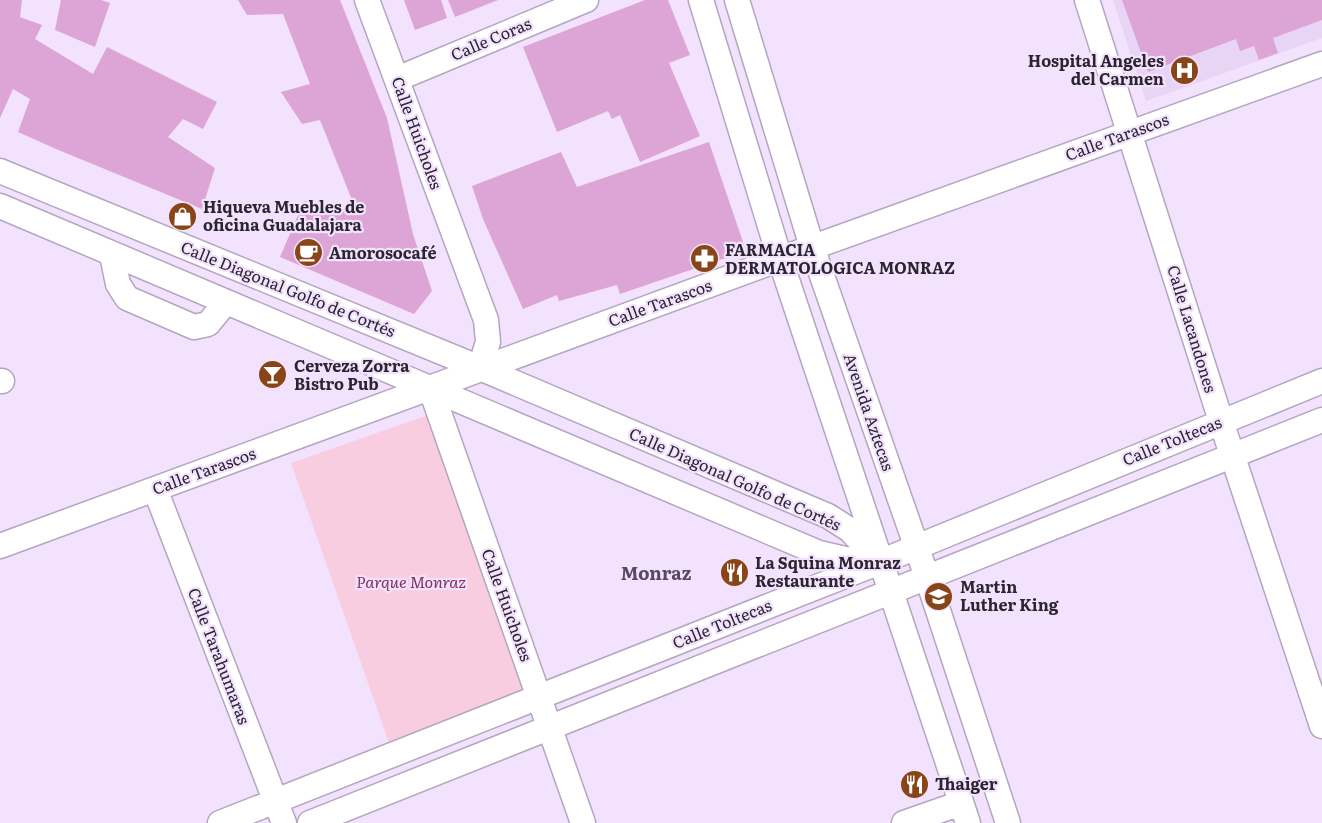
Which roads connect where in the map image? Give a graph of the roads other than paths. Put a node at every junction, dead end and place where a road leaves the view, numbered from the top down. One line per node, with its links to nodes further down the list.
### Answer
1 (367, 0): 7 (street, Calle Huicholes)
2 (586, 0): 7 (street, Calle Coras)
3 (700, 0): 13 (street)
4 (737, 0): 11 (street, Avenida Aztecas)
5 (1087, 0): 8 (street, Calle Lacandones)
6 (1322, 63): 8 (street, Calle Tarascos)
7 (397, 78): 15 (street, Calle Huicholes)
8 (1130, 133): 11 (street, Calle Tarascos); 19 (street, Calle Lacandones)
9 (0, 171): 15 (street, Calle Diagonal Golfo de Cortés)
10 (0, 206): 12 (street, Calle Diagonal Golfo de Cortés)
11 (812, 247): 13 (street, Calle Tarascos); 23 (street, Avenida Aztecas)
12 (112, 255): 14 (street, Calle Diagonal Golfo de Cortés); 14 (street)
13 (780, 259): 15 (street, Calle Tarascos); 24 (street)
14 (226, 303): 17 (street, Calle Diagonal Golfo de Cortés)
15 (480, 368): 17 (street, Calle Tarascos); 24 (street, Calle Diagonal Golfo de Cortés)
16 (1322, 381): 19 (street, Calle Toltecas)
17 (430, 387): 21 (street, Calle Tarascos); 24 (street, Calle Diagonal Golfo de Cortés); 27 (street, Calle Huicholes)
18 (1322, 420): 20 (street, Calle Toltecas)
19 (1221, 421): 20 (street, Calle Lacandones); 23 (street, Calle Toltecas)
20 (1232, 456): 25 (street, Calle Toltecas); 28 (street, Calle Lacandones)
21 (155, 489): 22 (street, Calle Tarascos); 30 (street, Calle Tarahumaras)
22 (0, 546)
23 (916, 547): 24 (street, Calle Toltecas); 25 (street, Avenida Aztecas)
24 (880, 562): 26 (street); 27 (street, Calle Toltecas)
25 (927, 577): 26 (street, Calle Toltecas); 37 (street, Avenida Aztecas)
26 (890, 591): 29 (street, Calle Toltecas); 31 (street)
27 (540, 696): 29 (street, Calle Huicholes); 30 (street, Calle Toltecas)
28 (1322, 726)
29 (551, 728): 34 (street, Calle Toltecas); 35 (street, Calle Huicholes)
30 (276, 801): 32 (street, Calle Toltecas); 33 (street, Calle Tarahumaras)
31 (965, 813): 36 (street)
32 (220, 823)
33 (284, 823)
34 (310, 823)
35 (583, 823)
36 (904, 823)
37 (1008, 823)

